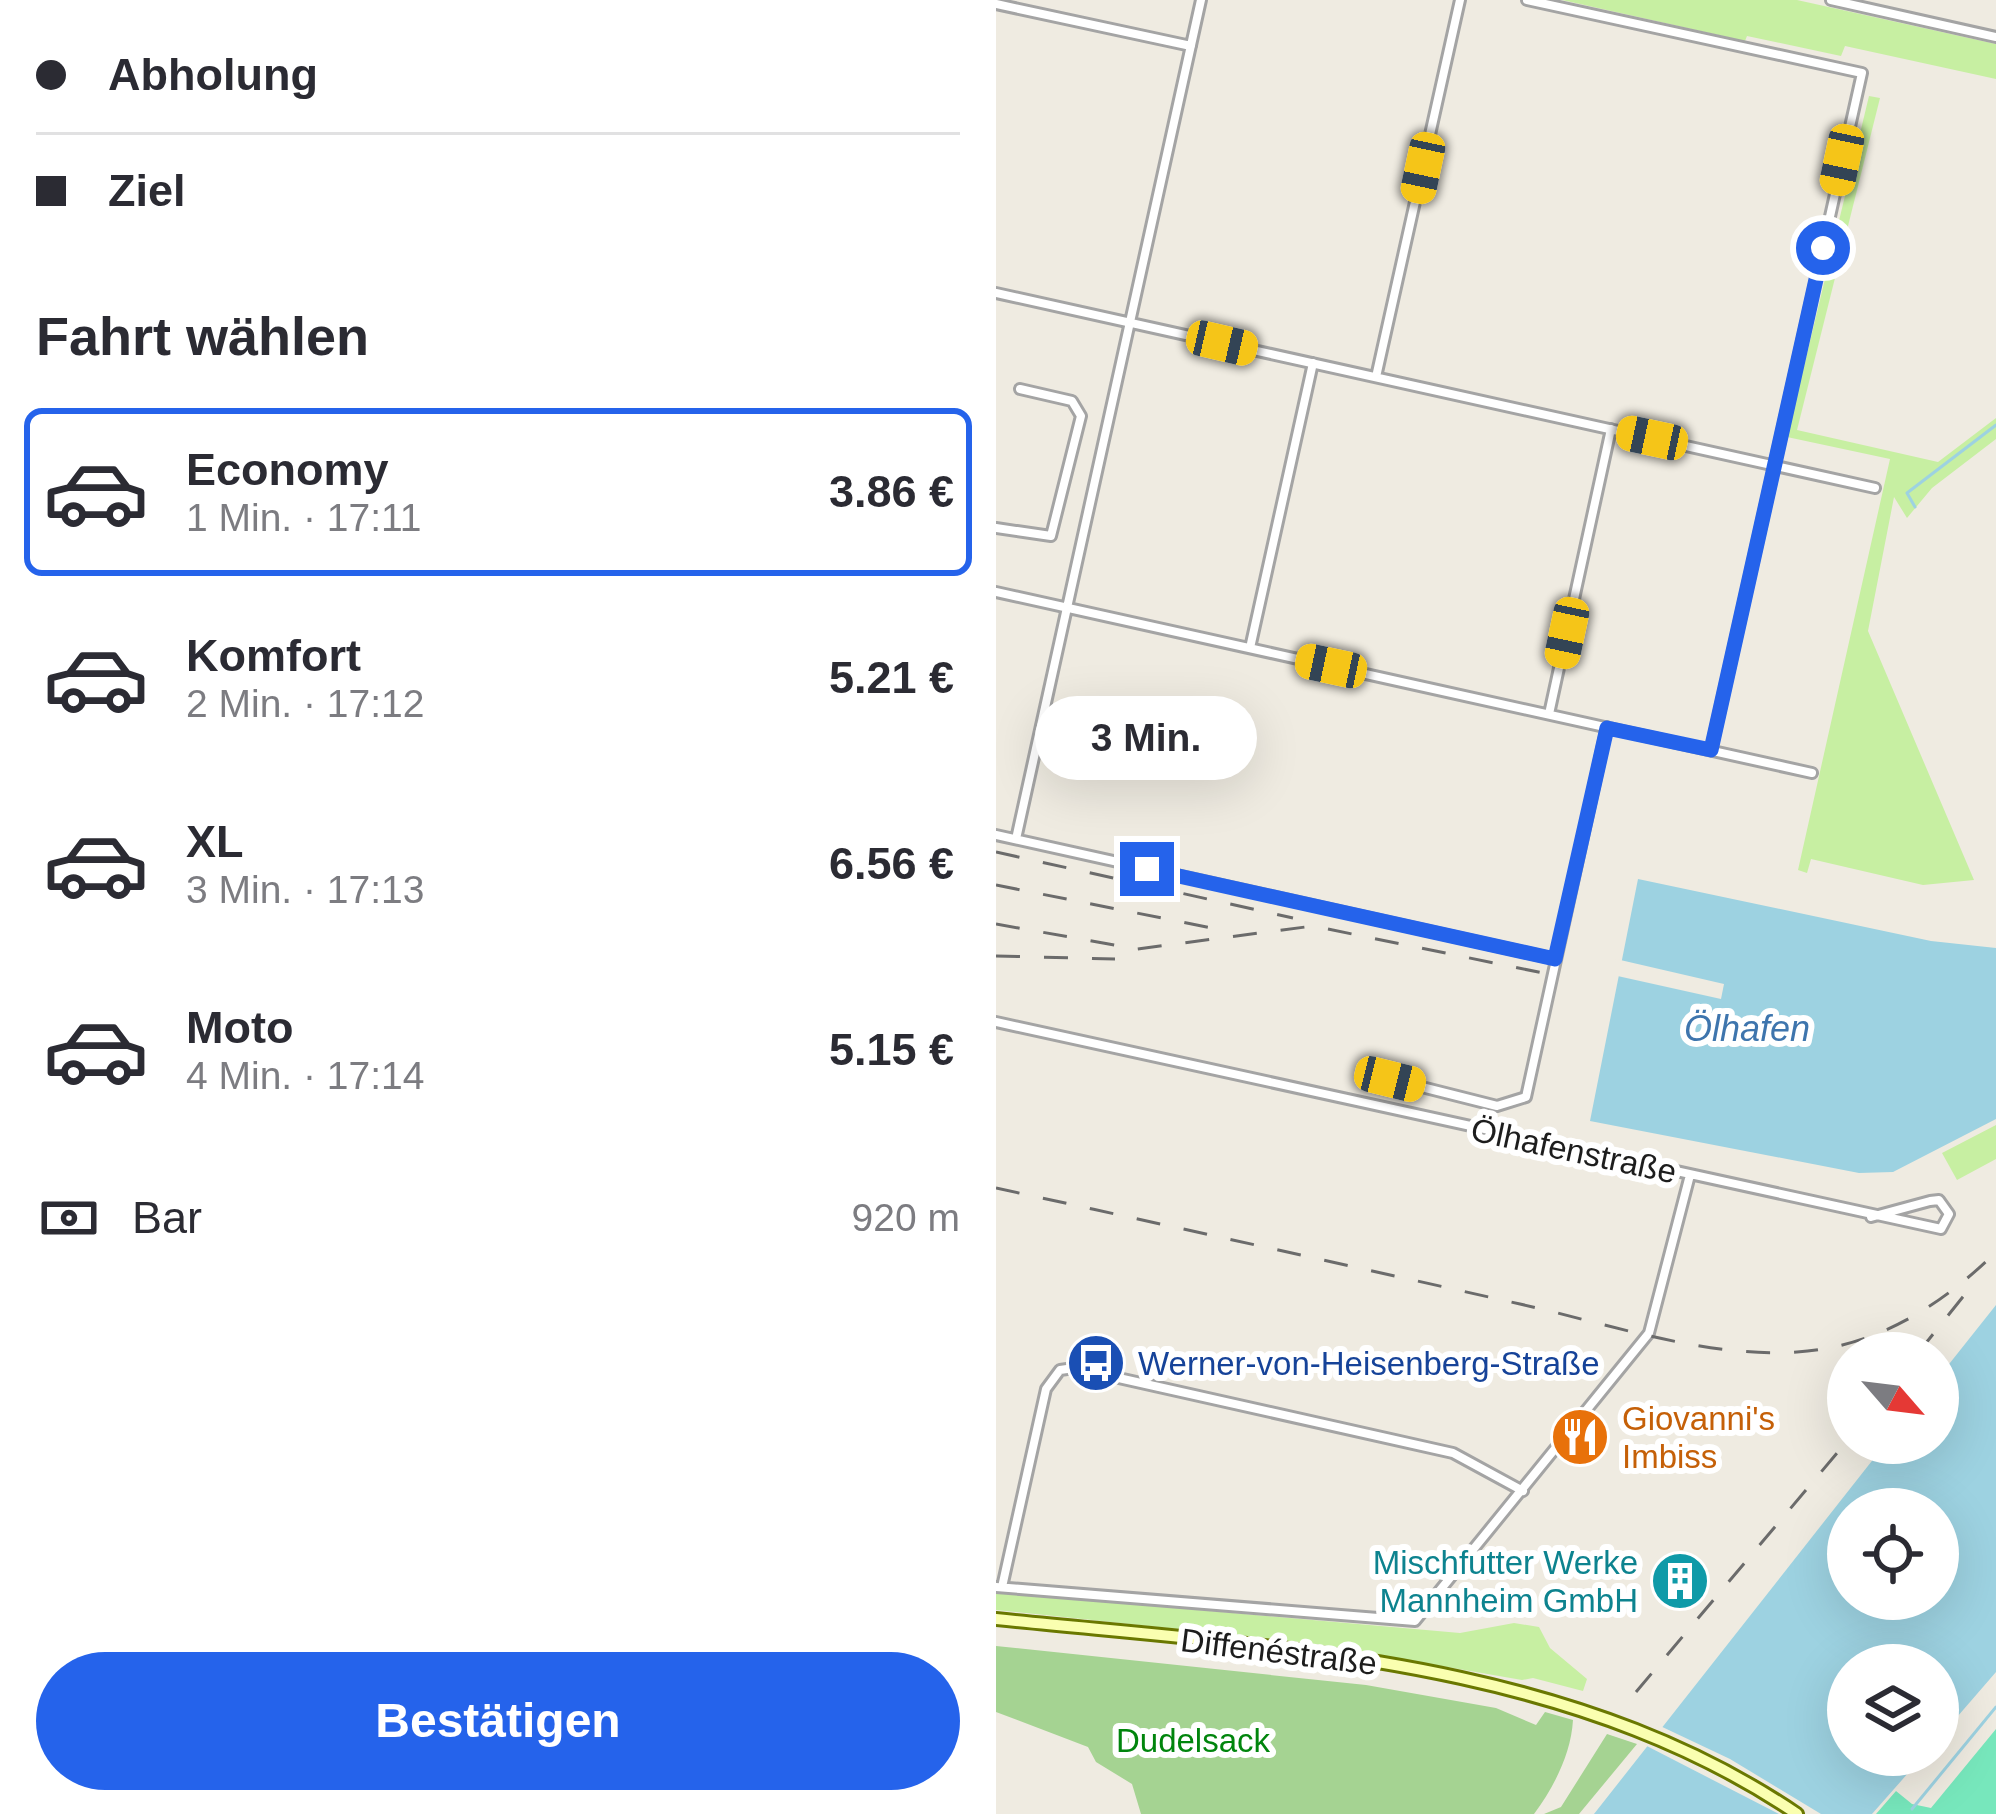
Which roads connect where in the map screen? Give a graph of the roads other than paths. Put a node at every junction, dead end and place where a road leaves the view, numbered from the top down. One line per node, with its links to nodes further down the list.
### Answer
1 (1201, 0): 7 (street)
2 (1460, 0): 11 (street)
3 (1527, 0): 14 (street)
4 (1831, 0): 6 (street)
5 (996, 4): 7 (street)
6 (1996, 37)
7 (1191, 46): 9 (street)
8 (996, 293): 9 (street)
9 (1131, 323): 10 (street); 18 (street)
10 (1313, 363): 11 (street); 19 (street)
11 (1376, 377): 13 (street)
12 (1020, 389): 16 (street)
13 (1611, 429): 14 (street); 20 (street)
14 (1774, 465): 15 (street); 22 (street)
15 (1875, 488)
16 (996, 528)
17 (996, 592): 18 (street)
18 (1067, 608): 19 (street); 25 (street)
19 (1250, 648): 20 (street)
20 (1549, 715): 21 (street)
21 (1607, 728): 22 (street); 26 (street)
22 (1711, 750): 23 (street)
23 (1812, 773)
24 (996, 835): 25 (street)
25 (1016, 839): 26 (street)
26 (1555, 959): 28 (street)
27 (996, 1022): 29 (street, Ölhafenstraße)
28 (1390, 1079)
29 (1690, 1175): 30 (street, Ölhafenstraße); 31 (street)
30 (1871, 1217): 30 (street, Ölhafenstraße)
31 (1523, 1491): 32 (street); 32 (street)
32 (999, 1587)
33 (996, 1619): 34 (main road, Diffenéstraße)
34 (1798, 1814)

